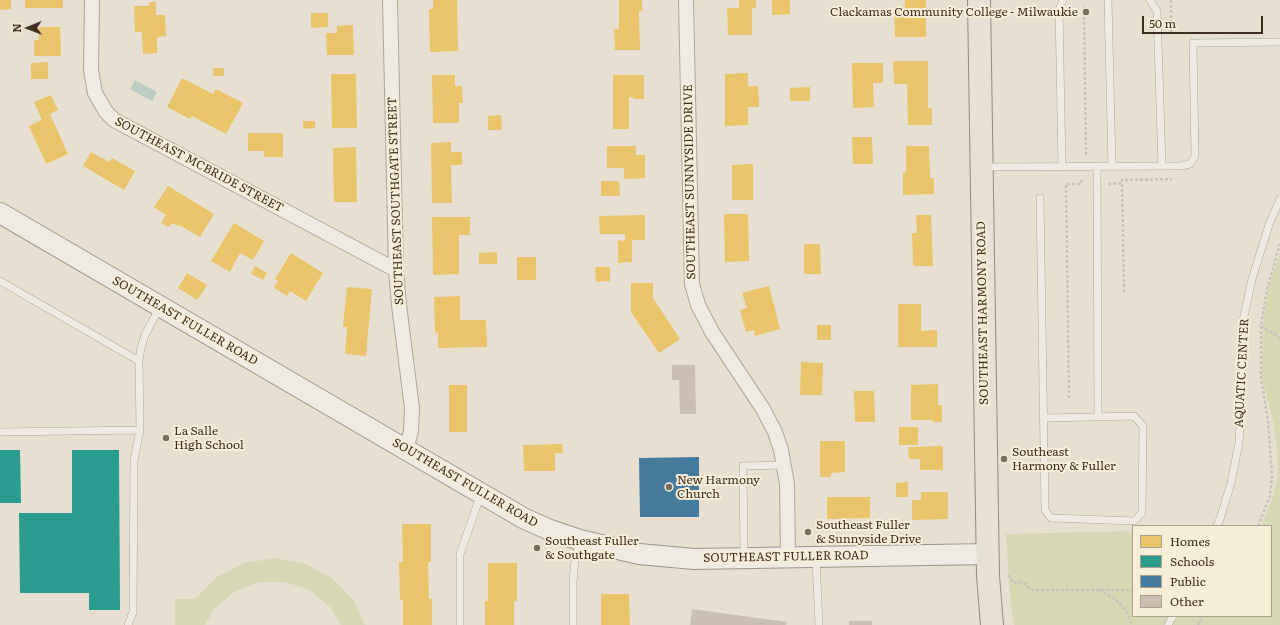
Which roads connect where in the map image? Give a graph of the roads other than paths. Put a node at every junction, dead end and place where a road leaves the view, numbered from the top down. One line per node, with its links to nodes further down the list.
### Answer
1 (92, 0): 17 (street, SOUTHEAST MCBRIDE STREET)
2 (390, 0): 17 (street, SOUTHEAST SOUTHGATE STREET)
3 (686, 0): 26 (street, SOUTHEAST SUNNYSIDE DRIVE)
4 (979, 0): 12 (main road, SOUTHEAST HARMONY ROAD)
5 (1063, 0): 13 (lane)
6 (1108, 0): 10 (lane)
7 (1150, 0): 11 (lane)
8 (1280, 42): 11 (lane)
9 (1097, 166): 10 (lane); 13 (lane); 21 (lane)
10 (1112, 166): 11 (lane)
11 (1162, 166)
12 (981, 167): 13 (lane); 30 (main road, SOUTHEAST HARMONY ROAD)
13 (1062, 167)
14 (1040, 198): 22 (lane)
15 (1280, 199): 28 (lane, AQUATIC CENTER)
16 (0, 213): 19 (street, SOUTHEAST FULLER ROAD)
17 (396, 270): 25 (street, SOUTHEAST SOUTHGATE STREET)
18 (0, 280): 20 (lane)
19 (160, 306): 20 (lane); 25 (street, SOUTHEAST FULLER ROAD)
20 (140, 361): 23 (lane)
21 (1098, 416): 22 (lane); 22 (lane)
22 (1044, 418)
23 (140, 430): 24 (lane); 34 (lane)
24 (0, 432)
25 (406, 450): 27 (street, SOUTHEAST FULLER ROAD)
26 (784, 465): 32 (street, SOUTHEAST SUNNYSIDE DRIVE); 33 (lane)
27 (481, 494): 29 (street, SOUTHEAST FULLER ROAD); 35 (lane)
28 (1217, 525)
29 (580, 540): 33 (street, SOUTHEAST FULLER ROAD); 36 (lane)
30 (988, 554): 31 (street, SOUTHEAST FULLER ROAD); 38 (main road, SOUTHEAST HARMONY ROAD)
31 (816, 556): 32 (street, SOUTHEAST FULLER ROAD); 37 (lane)
32 (788, 557): 33 (street, SOUTHEAST FULLER ROAD)
33 (744, 558)
34 (128, 625)
35 (460, 625)
36 (573, 625)
37 (819, 625)
38 (992, 625)

